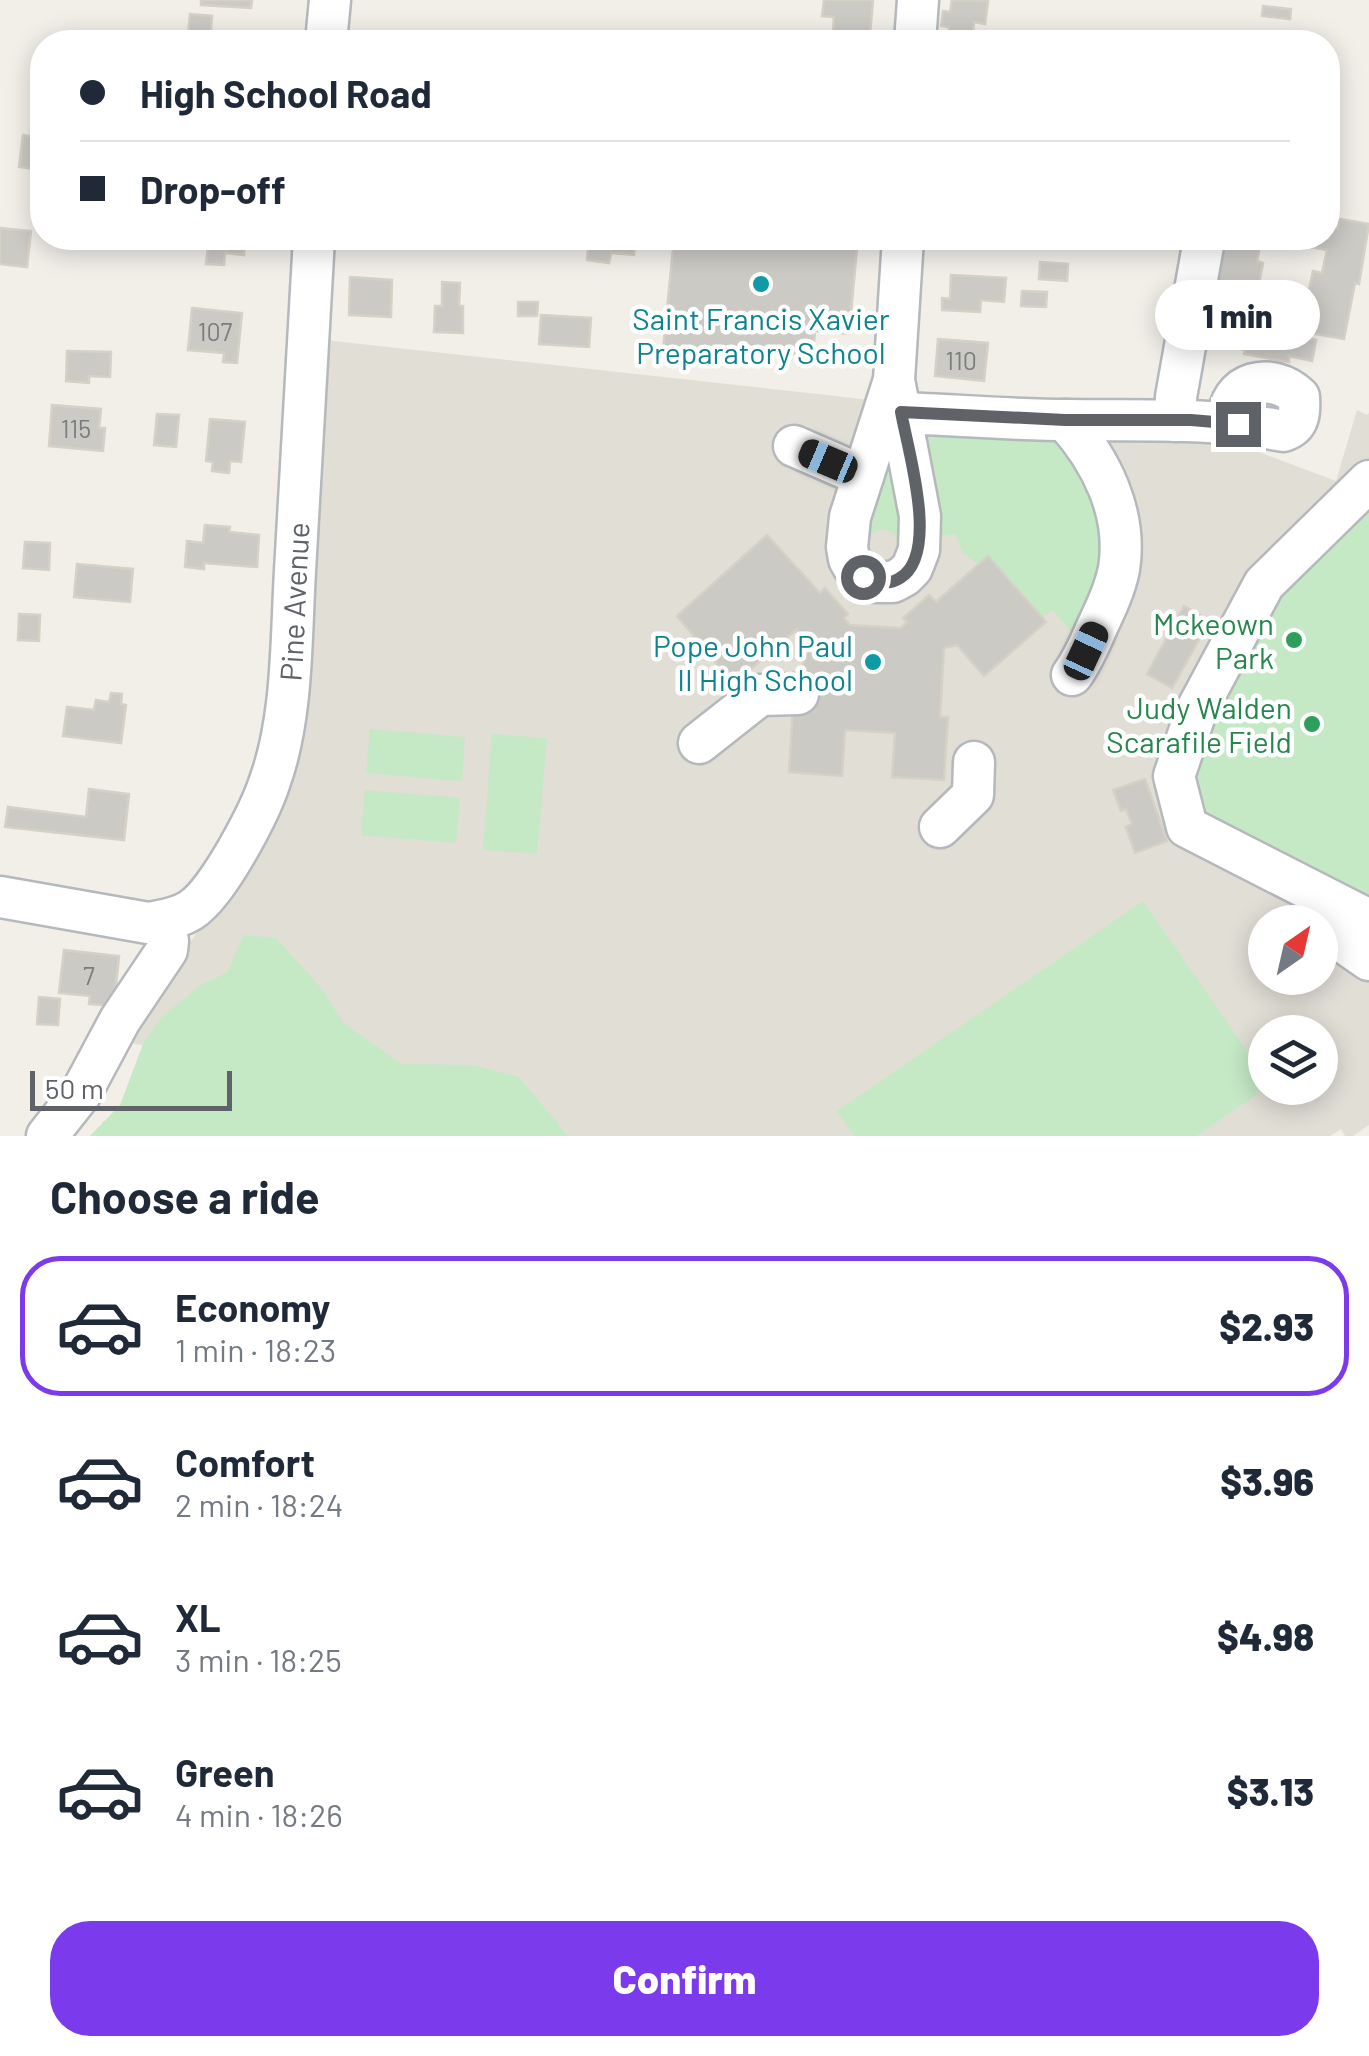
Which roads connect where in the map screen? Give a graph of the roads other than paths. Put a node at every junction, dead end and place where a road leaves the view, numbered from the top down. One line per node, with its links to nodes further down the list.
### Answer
1 (330, 0): 3 (street)
2 (918, 0): 4 (street)
3 (327, 30)
4 (917, 30)
5 (313, 250): 24 (street, Pine Avenue)
6 (903, 250): 8 (street)
7 (1202, 250): 10 (street)
8 (898, 396): 9 (street); 13 (street); 13 (street)
9 (1065, 420): 10 (street); 15 (street)
10 (1176, 421): 11 (street)
11 (1228, 422)
12 (794, 446): 13 (street)
13 (863, 476)
14 (1369, 481): 21 (street)
15 (1072, 674)
16 (798, 694): 17 (street)
17 (699, 744)
18 (974, 762): 19 (street)
19 (940, 827)
20 (0, 898): 24 (street)
21 (1306, 905)
22 (1338, 917): 23 (street)
23 (1369, 920)
24 (164, 921): 27 (street)
25 (1338, 931): 26 (street)
26 (1369, 960)
27 (48, 1136)

